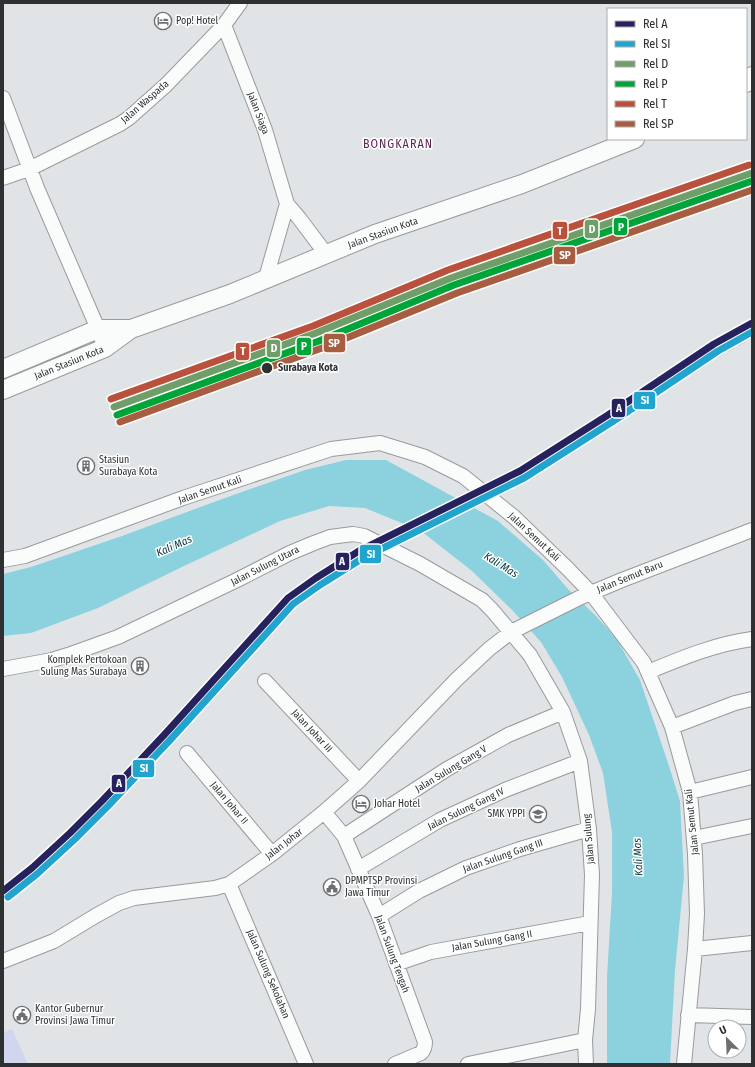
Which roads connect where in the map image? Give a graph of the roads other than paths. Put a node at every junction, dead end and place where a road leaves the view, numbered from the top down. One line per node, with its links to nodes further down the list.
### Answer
1 (240, 3): 2 (street, Jalan Waspada)
2 (224, 25): 5 (street, Jalan Waspada); 7 (street, Jalan Siaga)
3 (3, 98): 5 (street)
4 (632, 140): 8 (main road, Jalan Stasiun Kota)
5 (29, 169): 6 (street, Jalan Waspada); 10 (street)
6 (3, 178)
7 (287, 204): 8 (street, Jalan Siaga); 9 (street)
8 (326, 254): 9 (main road, Jalan Stasiun Kota)
9 (266, 278): 11 (main road, Jalan Stasiun Kota)
10 (98, 328): 11 (main road, Jalan Stasiun Kota); 12 (street); 13 (main road, Jalan Stasiun Kota)
11 (131, 329): 12 (main road, Jalan Stasiun Kota)
12 (105, 348): 14 (main road, Jalan Stasiun Kota)
13 (3, 369)
14 (3, 390)
15 (752, 530): 17 (street, Jalan Semut Baru)
16 (3, 560): 17 (street, Jalan Semut Kali)
17 (585, 596): 18 (street, Jalan Semut Baru); 21 (street, Jalan Semut Kali)
18 (511, 632): 20 (street, Jalan Sulung Utara); 24 (street, Jalan Sulung); 29 (street, Jalan Johar)
19 (752, 639): 21 (street)
20 (3, 669)
21 (648, 672): 25 (street, Jalan Semut Kali)
22 (265, 681): 29 (street, Jalan Johar III)
23 (752, 699): 25 (street)
24 (563, 712): 27 (street, Jalan Sulung); 34 (street, Jalan Sulung Gang V)
25 (672, 727): 30 (street, Jalan Semut Kali)
26 (187, 753): 36 (street, Jalan Johar II)
27 (580, 761): 33 (street, Jalan Sulung); 37 (street, Jalan Sulung Gang IV)
28 (752, 777): 30 (street)
29 (359, 781): 31 (street, Jalan Johar)
30 (690, 792): 35 (street, Jalan Semut Kali)
31 (324, 812): 34 (street, Jalan Sulung Tengah); 36 (street, Jalan Johar)
32 (752, 826): 35 (street)
33 (589, 829): 39 (street, Jalan Sulung Gang III); 40 (street, Jalan Sulung)
34 (344, 836): 37 (street, Jalan Sulung Tengah)
35 (694, 838): 42 (street, Jalan Semut Kali)
36 (272, 854): 38 (street, Jalan Johar)
37 (358, 869): 39 (street, Jalan Sulung Tengah)
38 (229, 884): 43 (street, Jalan Johar); 48 (street, Jalan Sulung Sekolahan)
39 (379, 916): 44 (street, Jalan Sulung Tengah)
40 (590, 923): 44 (street, Jalan Sulung Gang II); 47 (street, Jalan Sulung)
41 (752, 943): 42 (street)
42 (695, 949): 45 (street, Jalan Semut Kali)
43 (3, 961)
44 (396, 964): 49 (street, Jalan Sulung Tengah)
45 (688, 1015): 46 (street); 52 (street, Jalan Semut Kali)
46 (752, 1017)
47 (585, 1040): 50 (street); 51 (street, Jalan Sulung)
48 (306, 1064)
49 (395, 1064)
50 (468, 1064)
51 (586, 1064)
52 (684, 1064)

